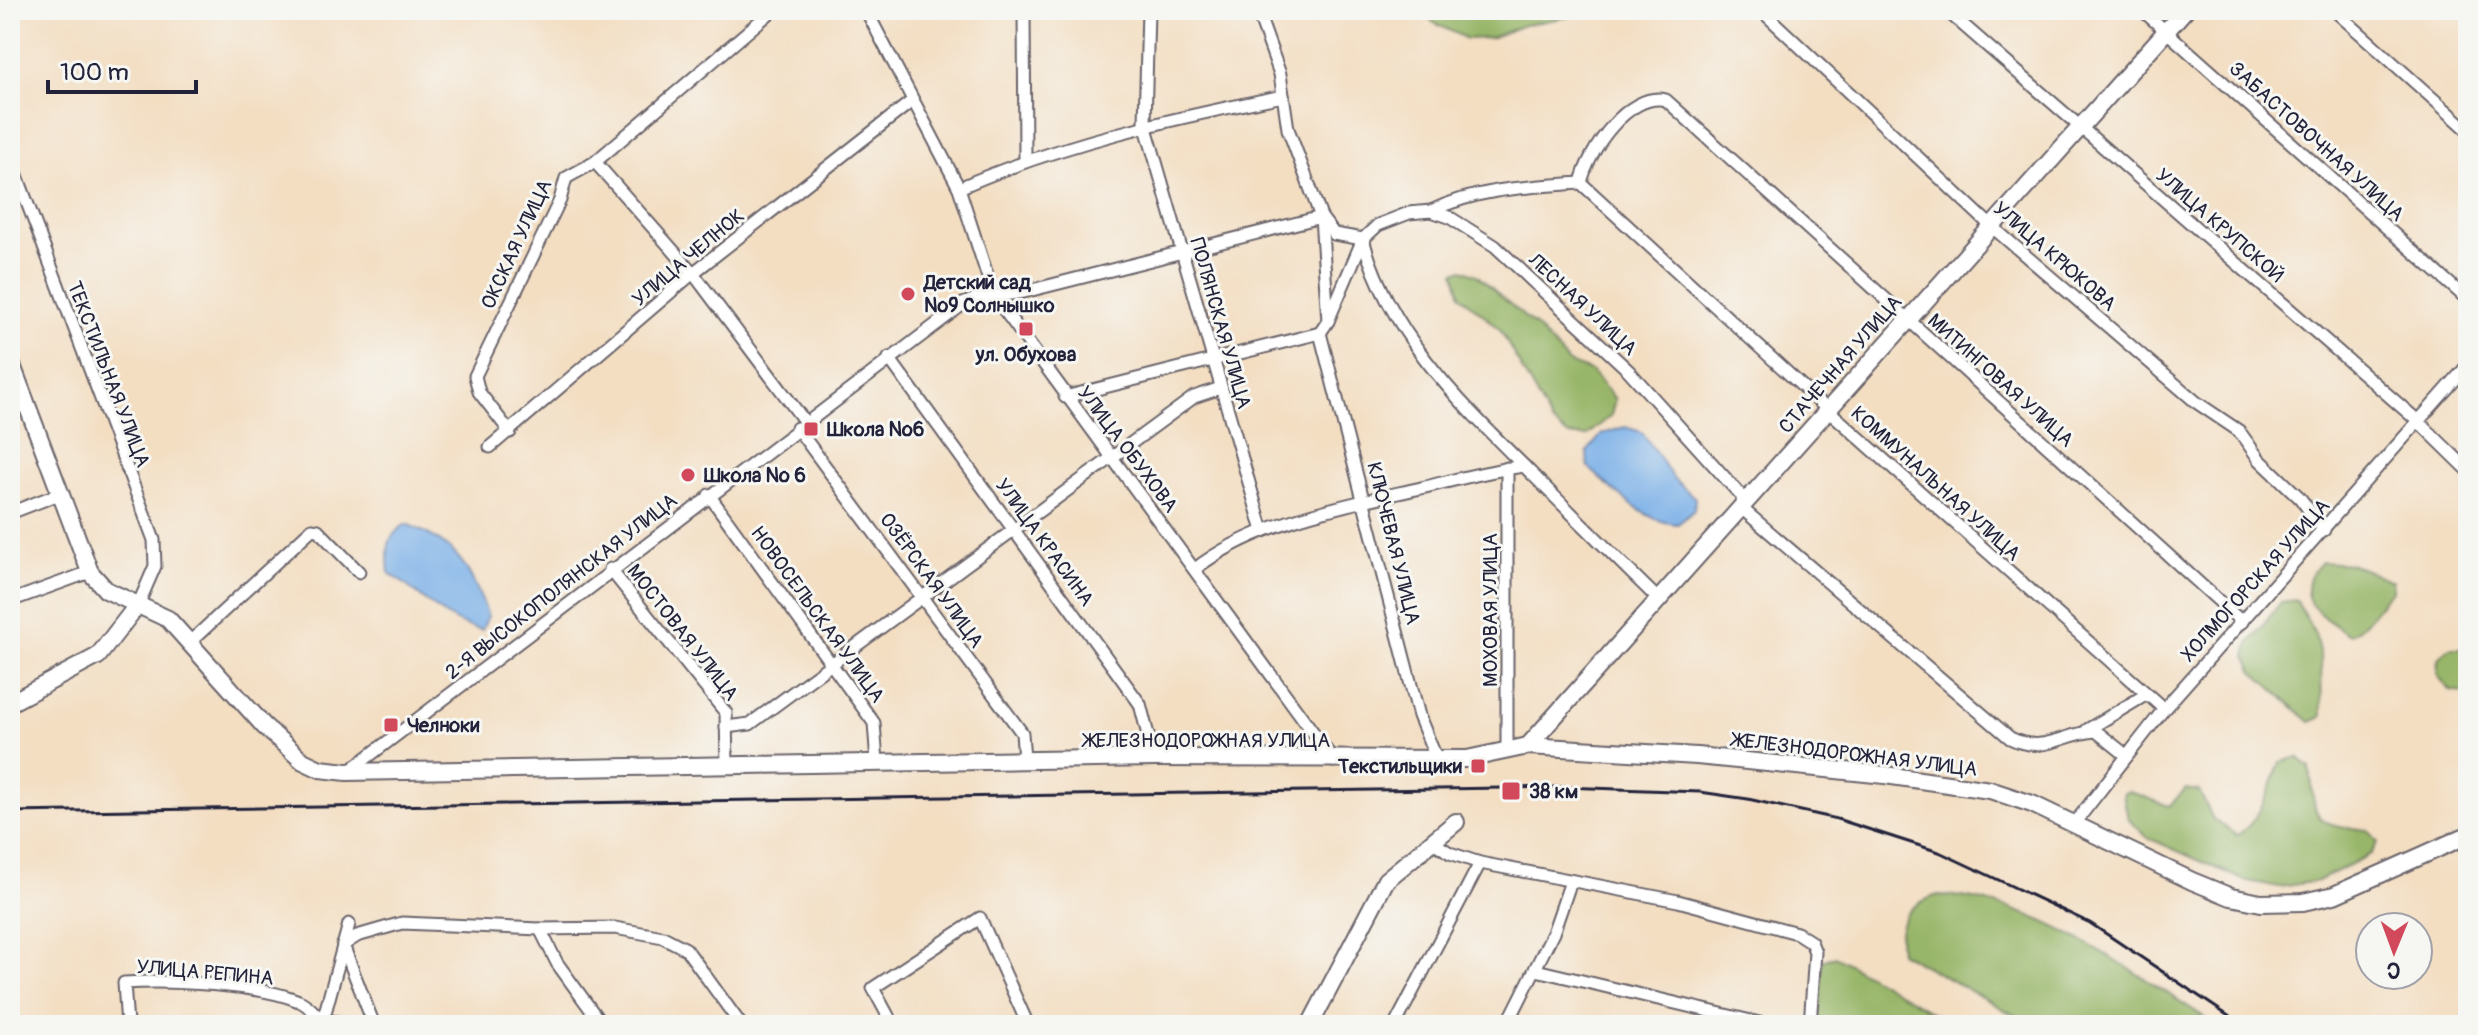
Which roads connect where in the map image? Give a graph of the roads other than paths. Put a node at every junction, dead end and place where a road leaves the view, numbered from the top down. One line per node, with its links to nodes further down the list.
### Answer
1 (773, 10): 19 (street, ОКСКАЯ УЛИЦА)
2 (866, 10): 13 (street, УЛИЦА ОБУХОВА)
3 (1024, 10): 18 (street)
4 (1148, 10): 14 (street, ПОЛЯНСКАЯ УЛИЦА)
5 (1257, 10): 12 (street)
6 (1761, 10): 24 (street, УЛИЦА КРЮКОВА)
7 (1946, 10): 15 (street, УЛИЦА КРУПСКОЙ)
8 (2142, 10): 11 (street, ЗАБАСТОВОЧНАЯ УЛИЦА)
9 (2185, 10): 11 (street, СТАЧЕЧНАЯ УЛИЦА)
10 (2334, 10): 16 (street)
11 (2166, 31): 15 (street, СТАЧЕЧНАЯ УЛИЦА); 29 (street, ЗАБАСТОВОЧНАЯ УЛИЦА)
12 (1283, 96): 14 (street); 23 (street)
13 (912, 101): 21 (street, УЛИЦА ОБУХОВА); 27 (street, УЛИЦА ЧЕЛНОК)
14 (1145, 124): 18 (street); 26 (street, ПОЛЯНСКАЯ УЛИЦА)
15 (2078, 126): 24 (street, СТАЧЕЧНАЯ УЛИЦА); 41 (street, УЛИЦА КРУПСКОЙ)
16 (2468, 130)
17 (10, 157): 64 (street, ТЕКСТИЛЬНАЯ УЛИЦА)
18 (1025, 159): 21 (street)
19 (595, 162): 27 (street, ОЗЁРСКАЯ УЛИЦА); 43 (street, ОКСКАЯ УЛИЦА)
20 (1581, 183): 22 (street); 30 (street, МИТИНГОВАЯ УЛИЦА); 40 (street, КОММУНАЛЬНАЯ УЛИЦА)
21 (959, 188): 28 (street, УЛИЦА ОБУХОВА)
22 (1431, 211): 25 (street); 52 (street, ЛЕСНАЯ УЛИЦА)
23 (1321, 217): 25 (street); 26 (street, 2-Я ВЫСОКОПОЛЯНСКАЯ УЛИЦА); 31 (street)
24 (1990, 225): 30 (street, СТАЧЕЧНАЯ УЛИЦА); 55 (street, УЛИЦА КРЮКОВА)
25 (1363, 239): 31 (street); 46 (street)
26 (1182, 251): 28 (street, 2-Я ВЫСОКОПОЛЯНСКАЯ УЛИЦА); 34 (street, ПОЛЯНСКАЯ УЛИЦА)
27 (693, 273): 42 (street, ОЗЁРСКАЯ УЛИЦА); 43 (street, УЛИЦА ЧЕЛНОК)
28 (994, 296): 33 (street, 2-Я ВЫСОКОПОЛЯНСКАЯ УЛИЦА); 39 (street, УЛИЦА ОБУХОВА)
29 (2468, 300)
30 (1907, 319): 40 (street, СТАЧЕЧНАЯ УЛИЦА); 65 (street, МИТИНГОВАЯ УЛИЦА)
31 (1328, 321): 32 (street)
32 (1320, 333): 34 (street); 51 (street, КЛЮЧЕВАЯ УЛИЦА)
33 (889, 358): 42 (street, 2-Я ВЫСОКОПОЛЯНСКАЯ УЛИЦА); 54 (street, УЛИЦА КРАСИНА)
34 (1213, 359): 38 (street, ПОЛЯНСКАЯ УЛИЦА); 39 (street)
35 (10, 360): 37 (street)
36 (2468, 365): 41 (street, ХОЛМОГОРСКАЯ УЛИЦА)
37 (14, 382): 49 (street)
38 (1221, 388): 45 (street); 56 (street, ПОЛЯНСКАЯ УЛИЦА)
39 (1065, 397): 45 (street, УЛИЦА ОБУХОВА)
40 (1828, 410): 52 (street, СТАЧЕЧНАЯ УЛИЦА); 68 (street, КОММУНАЛЬНАЯ УЛИЦА)
41 (2419, 422): 48 (street, УЛИЦА КРУПСКОЙ); 55 (street, ХОЛМОГОРСКАЯ УЛИЦА)
42 (801, 425): 50 (street, 2-Я ВЫСОКОПОЛЯНСКАЯ УЛИЦА); 61 (street, ОЗЁРСКАЯ УЛИЦА)
43 (510, 432): 44 (street, УЛИЦА ЧЕЛНОК)
44 (490, 447)
45 (1111, 458): 54 (street); 58 (street, УЛИЦА ОБУХОВА)
46 (1524, 466): 47 (street); 62 (street)
47 (1507, 468): 51 (street); 74 (street, МОХОВАЯ УЛИЦА)
48 (2468, 470)
49 (59, 494): 53 (street); 59 (street)
50 (709, 495): 57 (street, 2-Я ВЫСОКОПОЛЯНСКАЯ УЛИЦА); 67 (street, НОВОСЕЛЬСКАЯ УЛИЦА)
51 (1365, 501): 56 (street); 78 (street, КЛЮЧЕВАЯ УЛИЦА)
52 (1742, 503): 62 (street, СТАЧЕЧНАЯ УЛИЦА); 72 (street, ЛЕСНАЯ УЛИЦА)
53 (10, 513)
54 (1014, 529): 61 (street); 76 (street, УЛИЦА КРАСИНА)
55 (2324, 530): 65 (street, ХОЛМОГОРСКАЯ УЛИЦА)
56 (1263, 531): 58 (street)
57 (610, 569): 71 (street, МОСТОВАЯ УЛИЦА); 82 (street, 2-Я ВЫСОКОПОЛЯНСКАЯ УЛИЦА)
58 (1195, 569): 79 (street, УЛИЦА ОБУХОВА)
59 (90, 572): 63 (street); 64 (street, ЖЕЛЕЗНОДОРОЖНАЯ УЛИЦА)
60 (359, 572): 66 (street)
61 (922, 597): 67 (street); 77 (street, ОЗЁРСКАЯ УЛИЦА)
62 (1658, 599): 73 (street, СТАЧЕЧНАЯ УЛИЦА)
63 (10, 601)
64 (139, 603): 66 (street, ЖЕЛЕЗНОДОРОЖНАЯ УЛИЦА); 69 (street)
65 (2242, 622): 70 (street, ХОЛМОГОРСКАЯ УЛИЦА)
66 (189, 643): 82 (street, ЖЕЛЕЗНОДОРОЖНАЯ УЛИЦА)
67 (833, 664): 71 (street); 80 (street, НОВОСЕЛЬСКАЯ УЛИЦА)
68 (2147, 694): 70 (street, КОММУНАЛЬНАЯ УЛИЦА); 72 (street, ЛЕСНАЯ УЛИЦА)
69 (10, 703)
70 (2164, 709): 75 (street, ХОЛМОГОРСКАЯ УЛИЦА)
71 (726, 727): 81 (street, МОСТОВАЯ УЛИЦА)
72 (2083, 732): 75 (street)
73 (1528, 746): 74 (street, ЖЕЛЕЗНОДОРОЖНАЯ УЛИЦА); 84 (street, ЖЕЛЕЗНОДОРОЖНАЯ УЛИЦА)
74 (1507, 752): 78 (street, ЖЕЛЕЗНОДОРОЖНАЯ УЛИЦА)
75 (2126, 755): 84 (street, ХОЛМОГОРСКАЯ УЛИЦА)
76 (1154, 758): 77 (street, ЖЕЛЕЗНОДОРОЖНАЯ УЛИЦА); 79 (street, ЖЕЛЕЗНОДОРОЖНАЯ УЛИЦА)
77 (1024, 759): 80 (street, ЖЕЛЕЗНОДОРОЖНАЯ УЛИЦА)
78 (1437, 760): 79 (street, ЖЕЛЕЗНОДОРОЖНАЯ УЛИЦА)
79 (1334, 761)
80 (877, 762): 81 (street, ЖЕЛЕЗНОДОРОЖНАЯ УЛИЦА)
81 (727, 766): 82 (street, ЖЕЛЕЗНОДОРОЖНАЯ УЛИЦА)
82 (347, 772)
83 (1456, 822): 86 (street)
84 (2074, 824): 85 (street, ЖЕЛЕЗНОДОРОЖНАЯ УЛИЦА)
85 (2468, 835)
86 (1433, 842): 87 (street); 102 (street)
87 (1480, 863): 88 (street); 103 (street)
88 (1571, 881): 92 (street); 105 (street)
89 (349, 924): 91 (street)
90 (540, 929): 91 (street); 98 (street); 99 (street)
91 (343, 945): 93 (street); 97 (street)
92 (1536, 970): 94 (street); 104 (street)
93 (322, 1022): 95 (street, УЛИЦА РЕПИНА); 96 (street)
94 (1510, 1024)
95 (127, 1025)
96 (361, 1025)
97 (374, 1025)
98 (602, 1025)
99 (741, 1025)
100 (893, 1025): 101 (street)
101 (1028, 1025)
102 (1310, 1025)
103 (1395, 1025)
104 (1768, 1025)
105 (1810, 1025)

